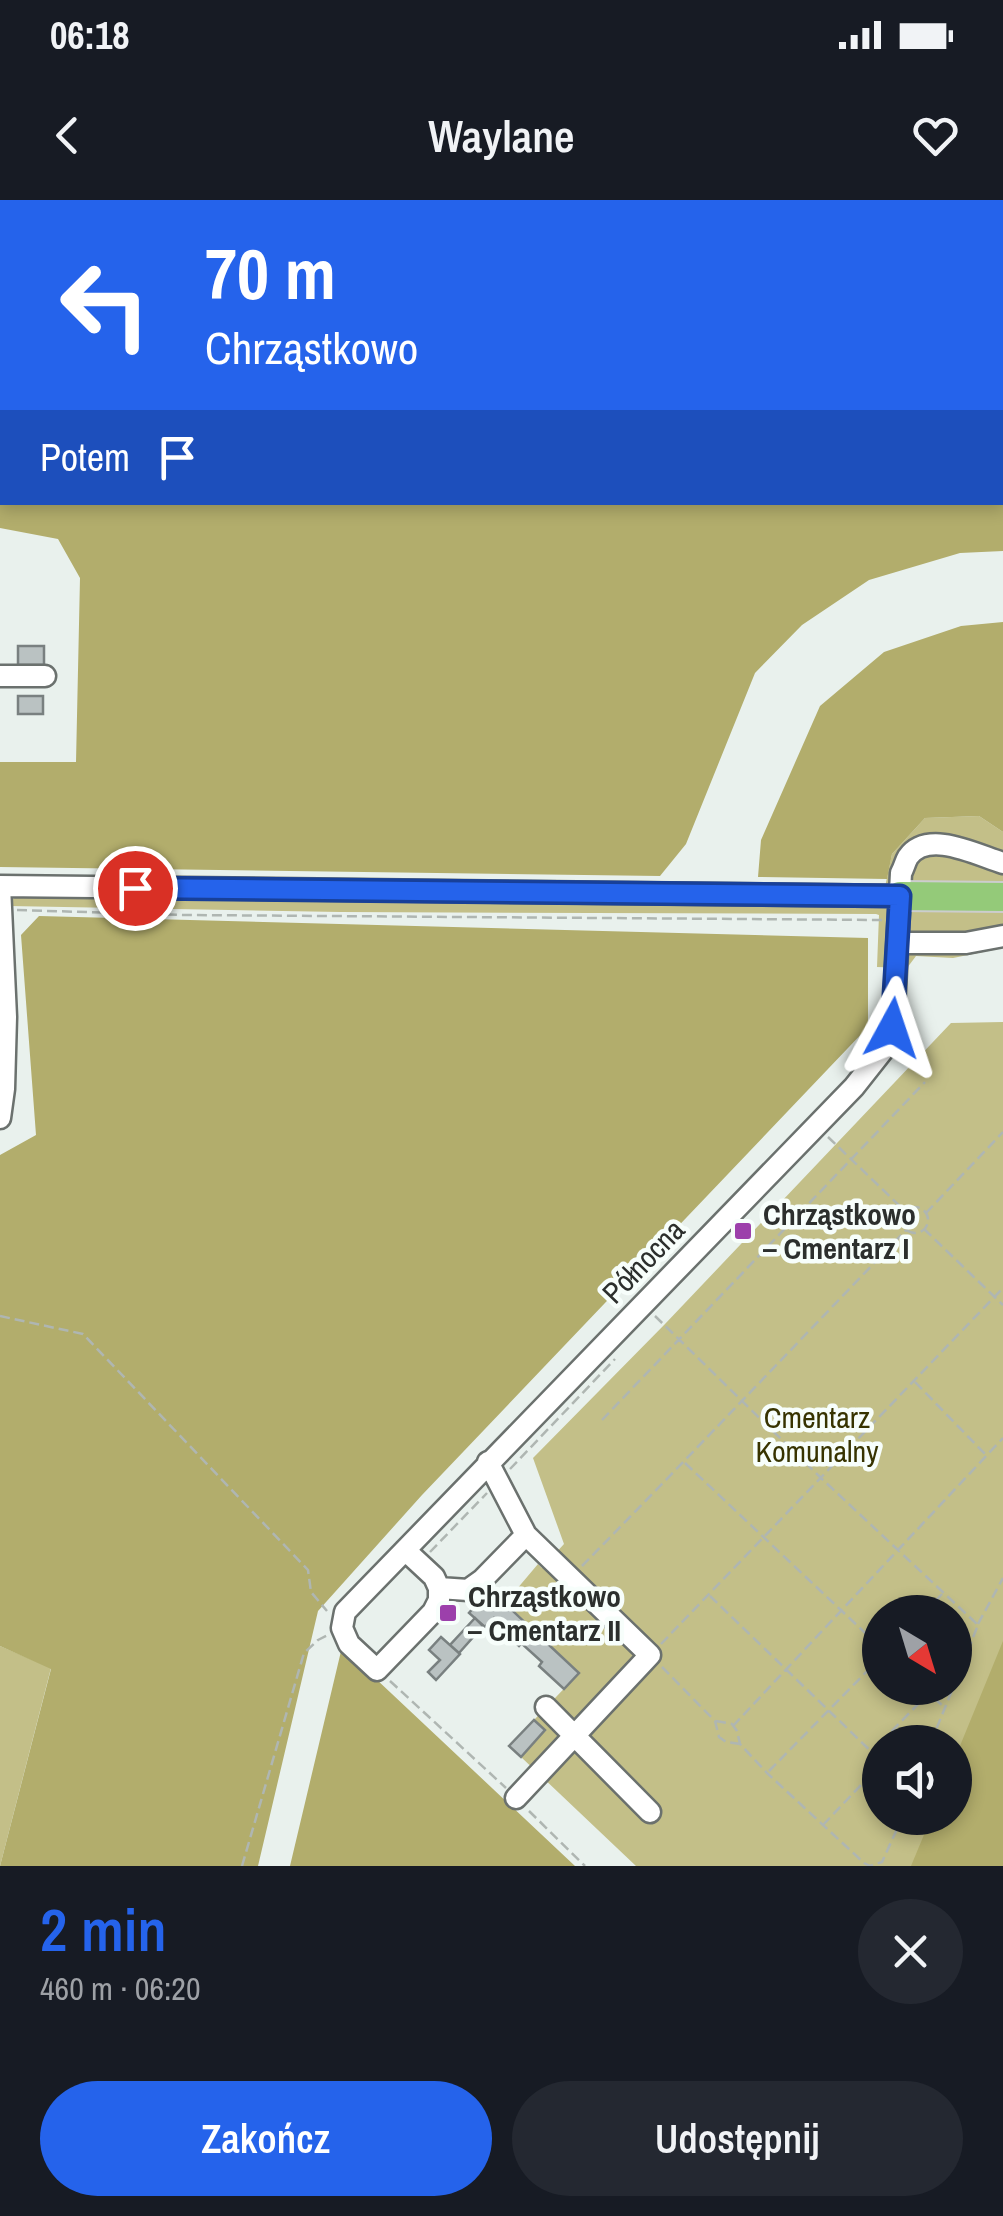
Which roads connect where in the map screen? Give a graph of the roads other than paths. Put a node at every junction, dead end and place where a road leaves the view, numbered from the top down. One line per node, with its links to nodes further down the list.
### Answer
1 (0, 676): 2 (street)
2 (45, 676)
3 (1003, 863): 5 (street, Północna)
4 (0, 886): 5 (street); 7 (street)
5 (900, 896): 6 (highway); 9 (street, Północna)
6 (1003, 897)
7 (1, 910): 10 (street)
8 (1003, 936): 9 (street)
9 (898, 943): 11 (street, Północna)
10 (0, 1118)
11 (488, 1462): 12 (street); 13 (street, Północna)
12 (526, 1535): 14 (street); 16 (street)
13 (405, 1550): 14 (street); 14 (street, Północna)
14 (439, 1588)
15 (546, 1707): 16 (street)
16 (573, 1736): 17 (street); 18 (street)
17 (516, 1798)
18 (650, 1812)

